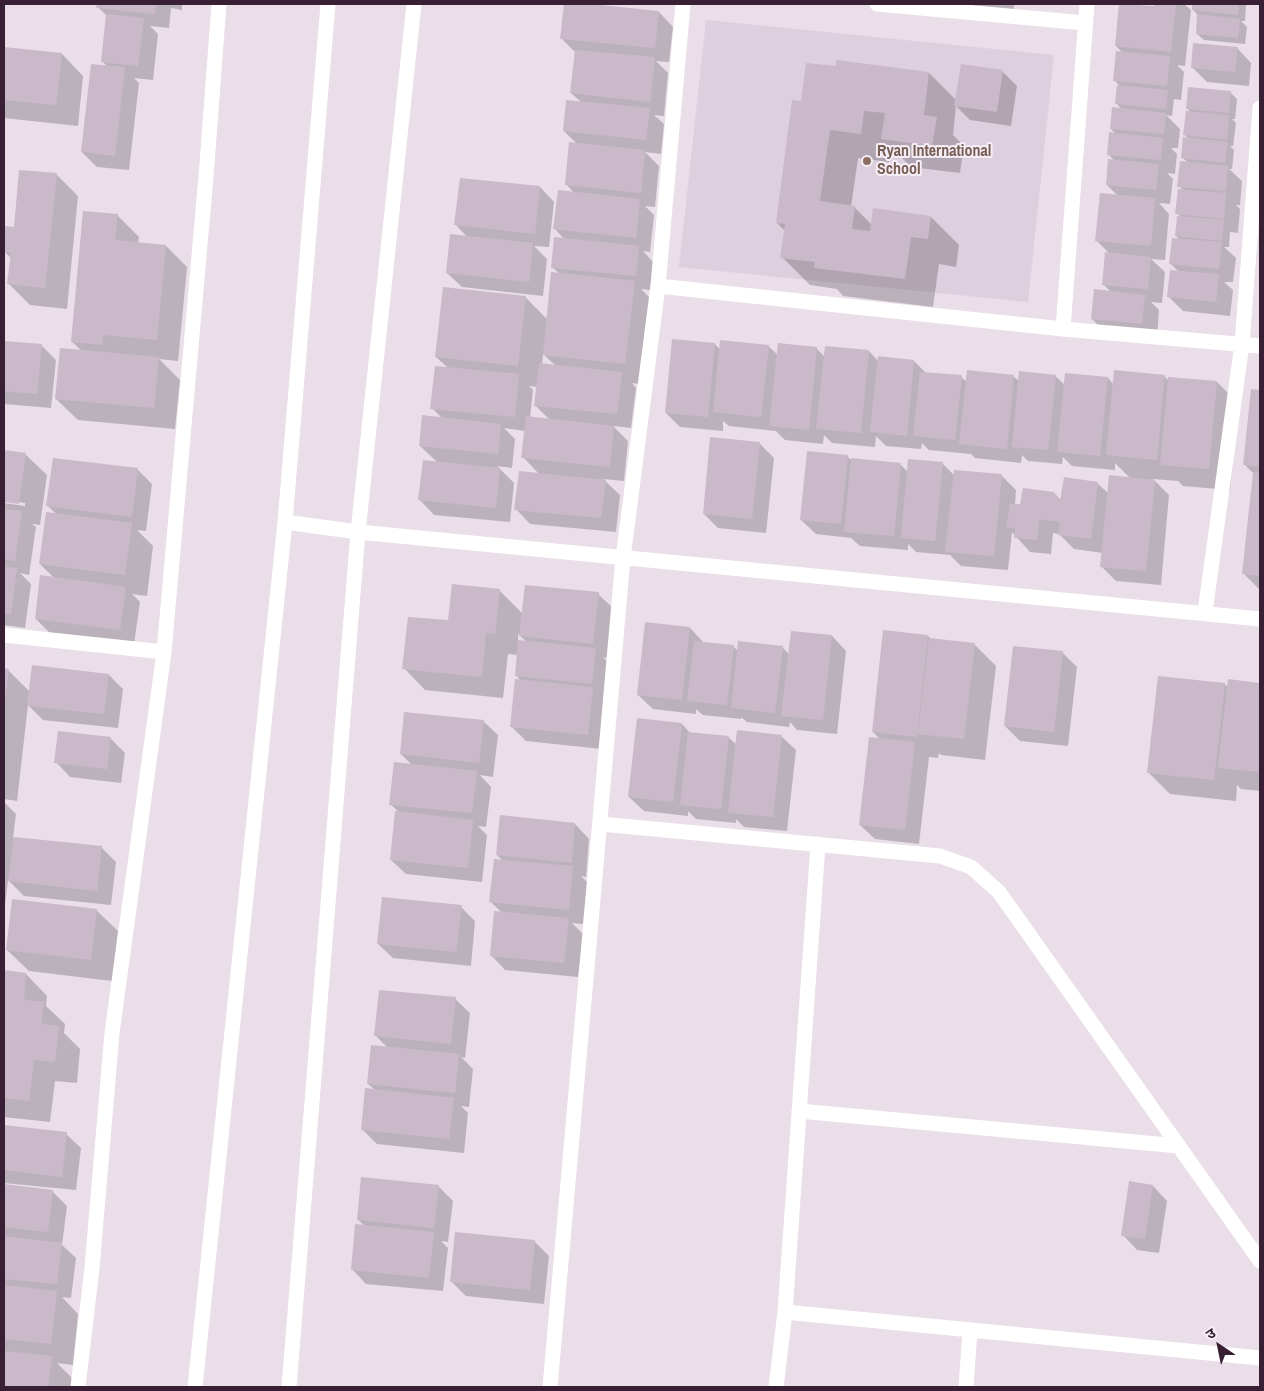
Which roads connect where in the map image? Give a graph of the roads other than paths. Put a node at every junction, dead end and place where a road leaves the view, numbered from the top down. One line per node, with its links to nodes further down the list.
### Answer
1 (219, 4): 20 (street)
2 (328, 4): 14 (street)
3 (414, 4): 15 (street)
4 (683, 4): 10 (street)
5 (877, 4): 7 (street)
6 (1087, 4): 7 (street)
7 (1085, 23): 11 (street)
8 (1260, 108): 9 (street)
9 (1259, 135): 12 (street)
10 (658, 286): 11 (street); 16 (street)
11 (1063, 329): 12 (street)
12 (1242, 344): 13 (street); 17 (street)
13 (1260, 346)
14 (285, 522): 15 (street); 30 (street)
15 (358, 532): 16 (street); 31 (street)
16 (623, 558): 17 (street); 21 (street)
17 (1205, 612): 18 (street)
18 (1260, 619)
19 (4, 635): 20 (street)
20 (164, 652): 29 (street)
21 (601, 824): 22 (street); 32 (street)
22 (818, 844): 23 (street); 24 (street)
23 (799, 1111): 24 (street); 26 (street)
24 (1179, 1146): 25 (street)
25 (1260, 1261)
26 (785, 1312): 27 (street); 33 (street)
27 (970, 1330): 28 (street); 34 (street)
28 (1260, 1358)
29 (78, 1387)
30 (195, 1387)
31 (288, 1387)
32 (550, 1387)
33 (776, 1387)
34 (966, 1387)

